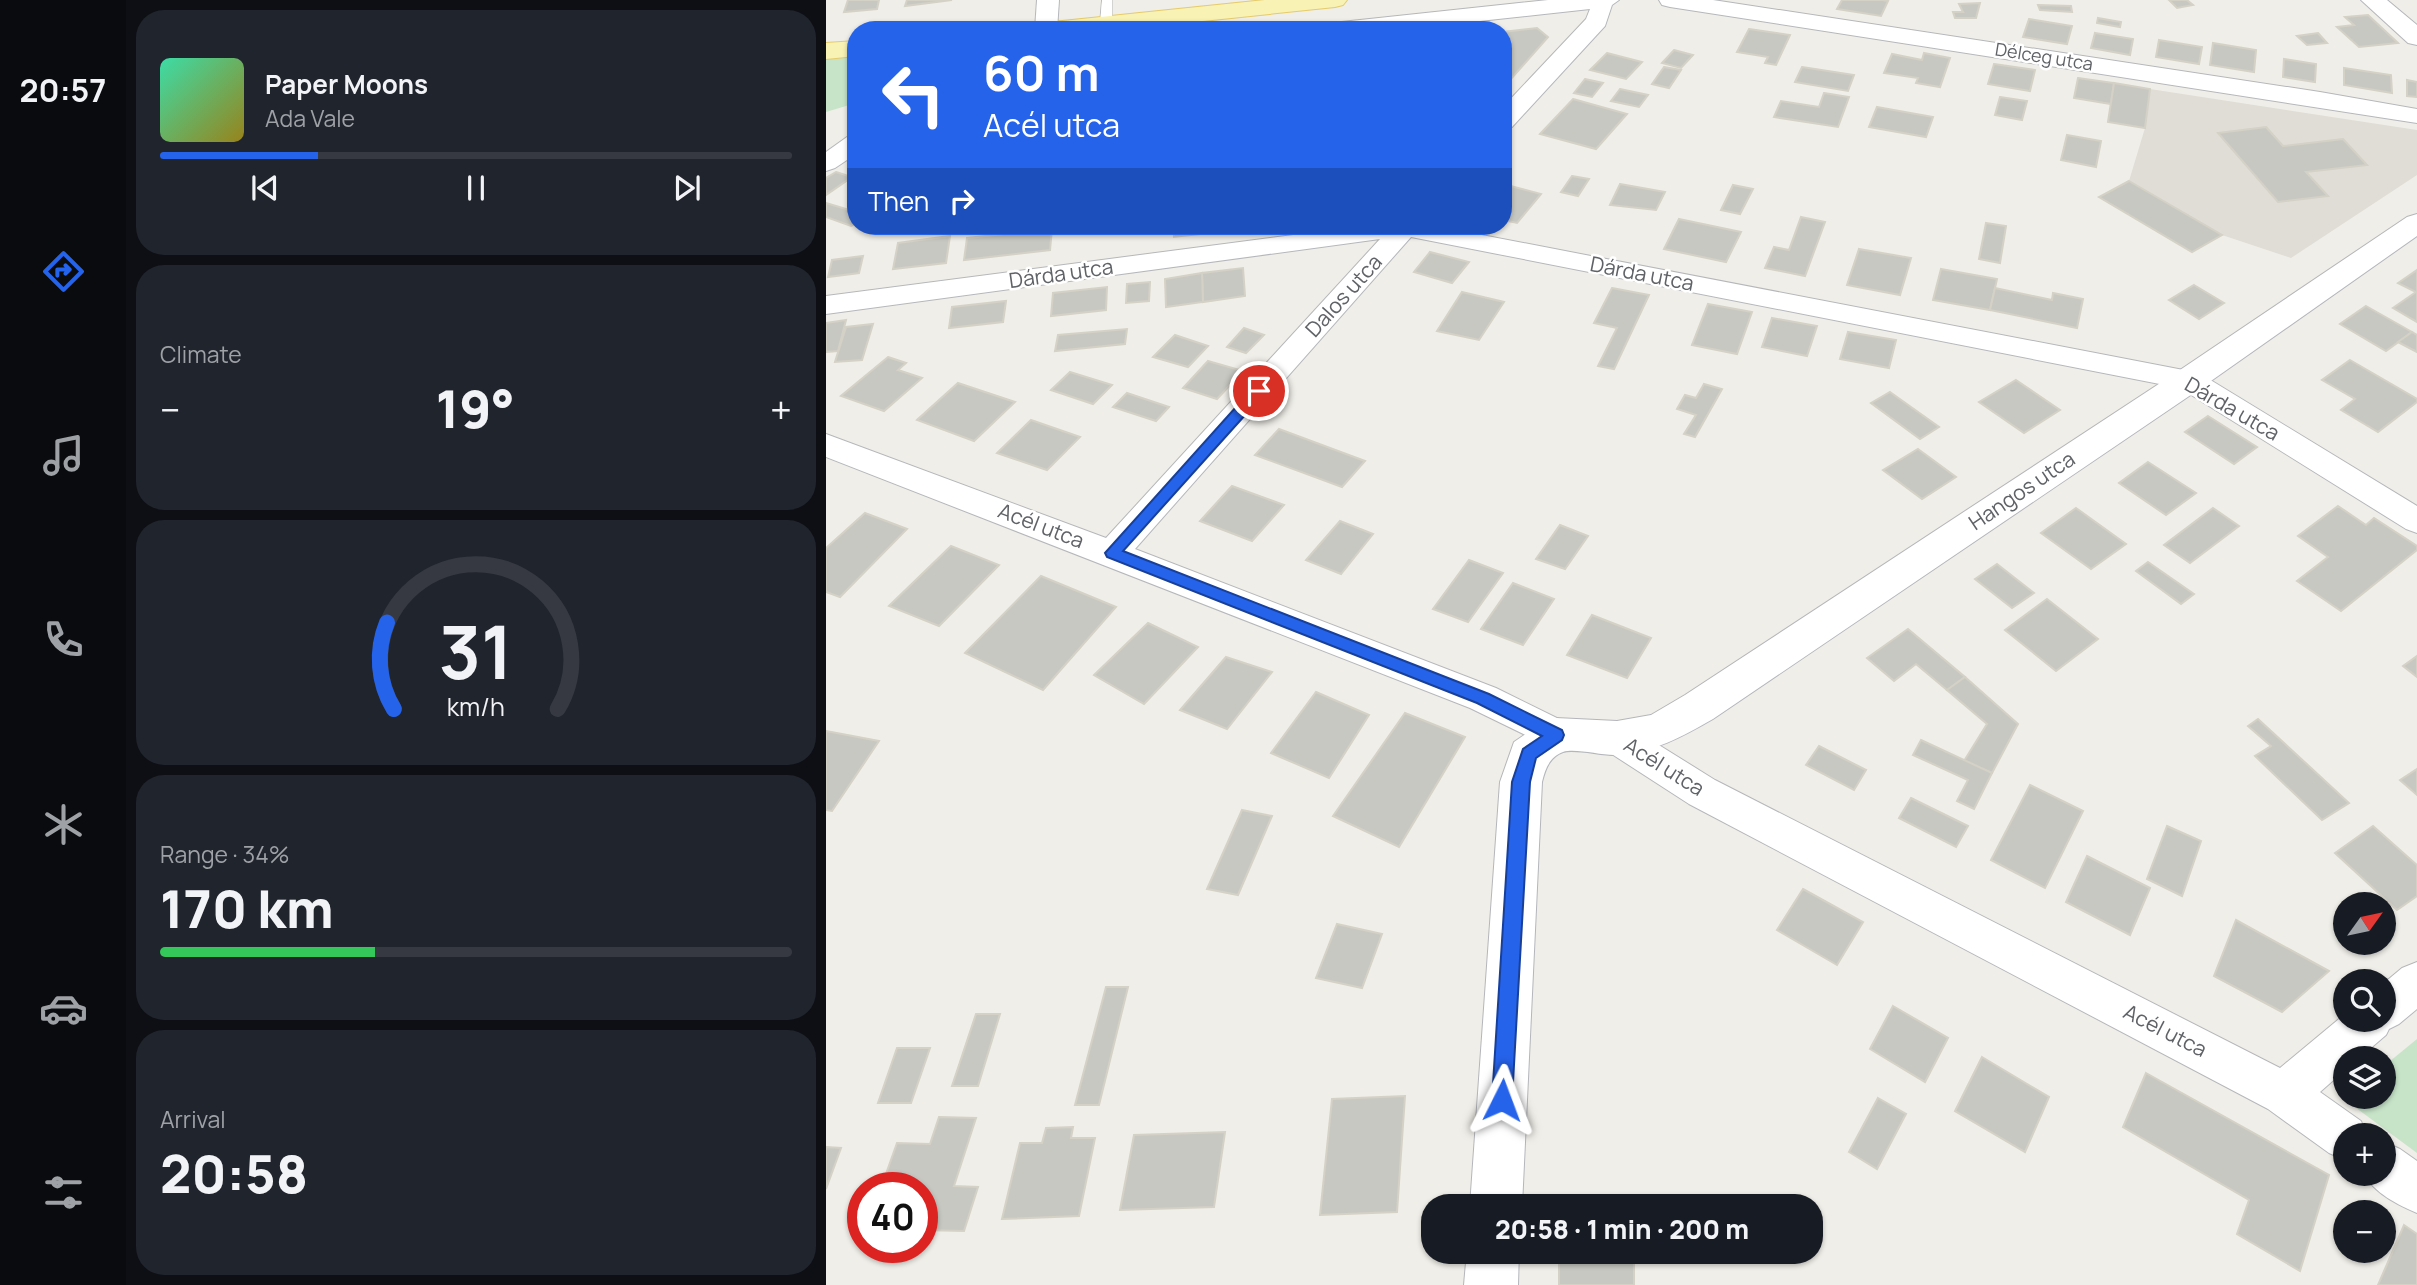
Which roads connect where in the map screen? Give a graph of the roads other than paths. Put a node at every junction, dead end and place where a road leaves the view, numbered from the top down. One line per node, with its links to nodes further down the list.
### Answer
1 (1048, 0): 7 (street)
2 (1335, 0): 6 (main road)
3 (1605, 0): 9 (street); 13 (street)
4 (1670, 0): 14 (street, Délceg utca)
5 (2373, 0): 10 (street)
6 (1106, 12): 8 (main road)
7 (1046, 21)
8 (1076, 21)
9 (1414, 21)
10 (2417, 38)
11 (847, 49): 12 (main road)
12 (826, 51)
13 (1512, 112)
14 (2417, 116)
15 (847, 148): 16 (street)
16 (826, 163)
17 (2417, 223): 22 (street, Hangos utca)
18 (1347, 235): 21 (street, Dárda utca)
19 (1399, 235): 25 (street, Dalos utca)
20 (1447, 235): 22 (street, Dárda utca)
21 (826, 305)
22 (2189, 380): 24 (street, Dárda utca); 27 (street, Hangos utca)
23 (830, 454): 25 (street, Acél utca)
24 (2417, 521)
25 (1112, 553): 26 (street, Acél utca)
26 (1556, 735): 27 (street, Acél utca); 35 (street)
27 (1617, 738): 31 (street, Acél utca)
28 (2417, 982): 29 (street)
29 (2396, 1000)
30 (2357, 1032): 31 (street)
31 (2284, 1093): 32 (street, Acél utca)
32 (2333, 1128)
33 (2396, 1174): 34 (street)
34 (2417, 1190)
35 (1497, 1194)
36 (1492, 1264): 37 (street)
37 (1491, 1285)

